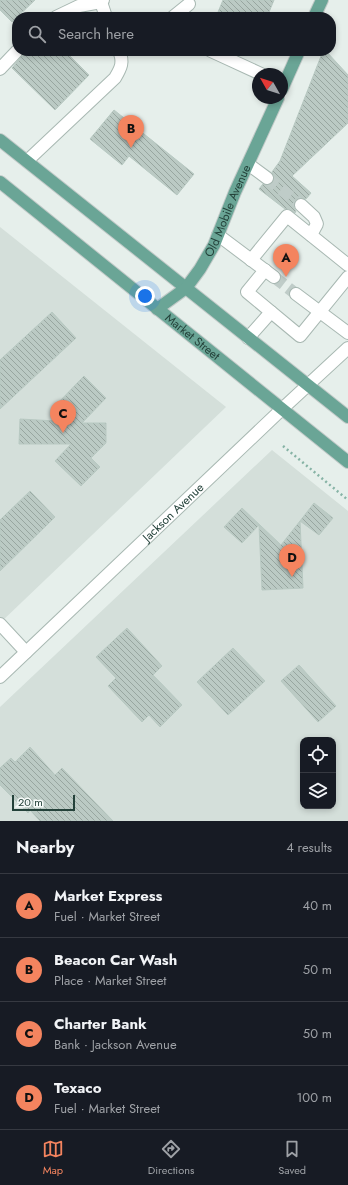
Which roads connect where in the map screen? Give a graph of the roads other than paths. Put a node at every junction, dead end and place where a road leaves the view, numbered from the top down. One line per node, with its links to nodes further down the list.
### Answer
1 (322, 0): 8 (main road)
2 (102, 1): 4 (street); 5 (street)
3 (191, 2): 6 (street); 7 (street)
4 (66, 12)
5 (105, 12)
6 (179, 12)
7 (189, 12)
8 (316, 12)
9 (12, 56): 13 (street)
10 (123, 56): 18 (street)
11 (222, 56): 14 (street)
12 (297, 56): 15 (main road)
13 (0, 69)
14 (252, 70)
15 (288, 75)
16 (275, 104): 19 (main road, Old Mobile Avenue)
17 (0, 140): 18 (main road)
18 (27, 161): 28 (main road)
19 (248, 164): 20 (street); 23 (main road, Old Mobile Avenue)
20 (267, 178)
21 (0, 182): 30 (main road, Market Street)
22 (301, 205): 24 (street)
23 (218, 235): 25 (street); 28 (main road, Old Mobile Avenue)
24 (311, 236): 25 (street); 26 (street)
25 (251, 260): 31 (street)
26 (348, 265)
27 (348, 277): 32 (street)
28 (186, 288): 30 (main road, Old Mobile Avenue); 34 (main road)
29 (296, 294): 32 (street)
30 (157, 309): 37 (main road, Market Street)
31 (270, 312): 32 (street); 34 (street)
32 (320, 312): 33 (street)
33 (348, 333)
34 (248, 338): 36 (main road)
35 (348, 348): 36 (street, Jackson Avenue)
36 (308, 385): 37 (street, Jackson Avenue); 38 (main road)
37 (282, 409): 39 (main road, Market Street); 41 (street, Jackson Avenue)
38 (348, 417)
39 (348, 462)
40 (0, 624): 41 (street)
41 (26, 652): 42 (street, Jackson Avenue)
42 (0, 677)

